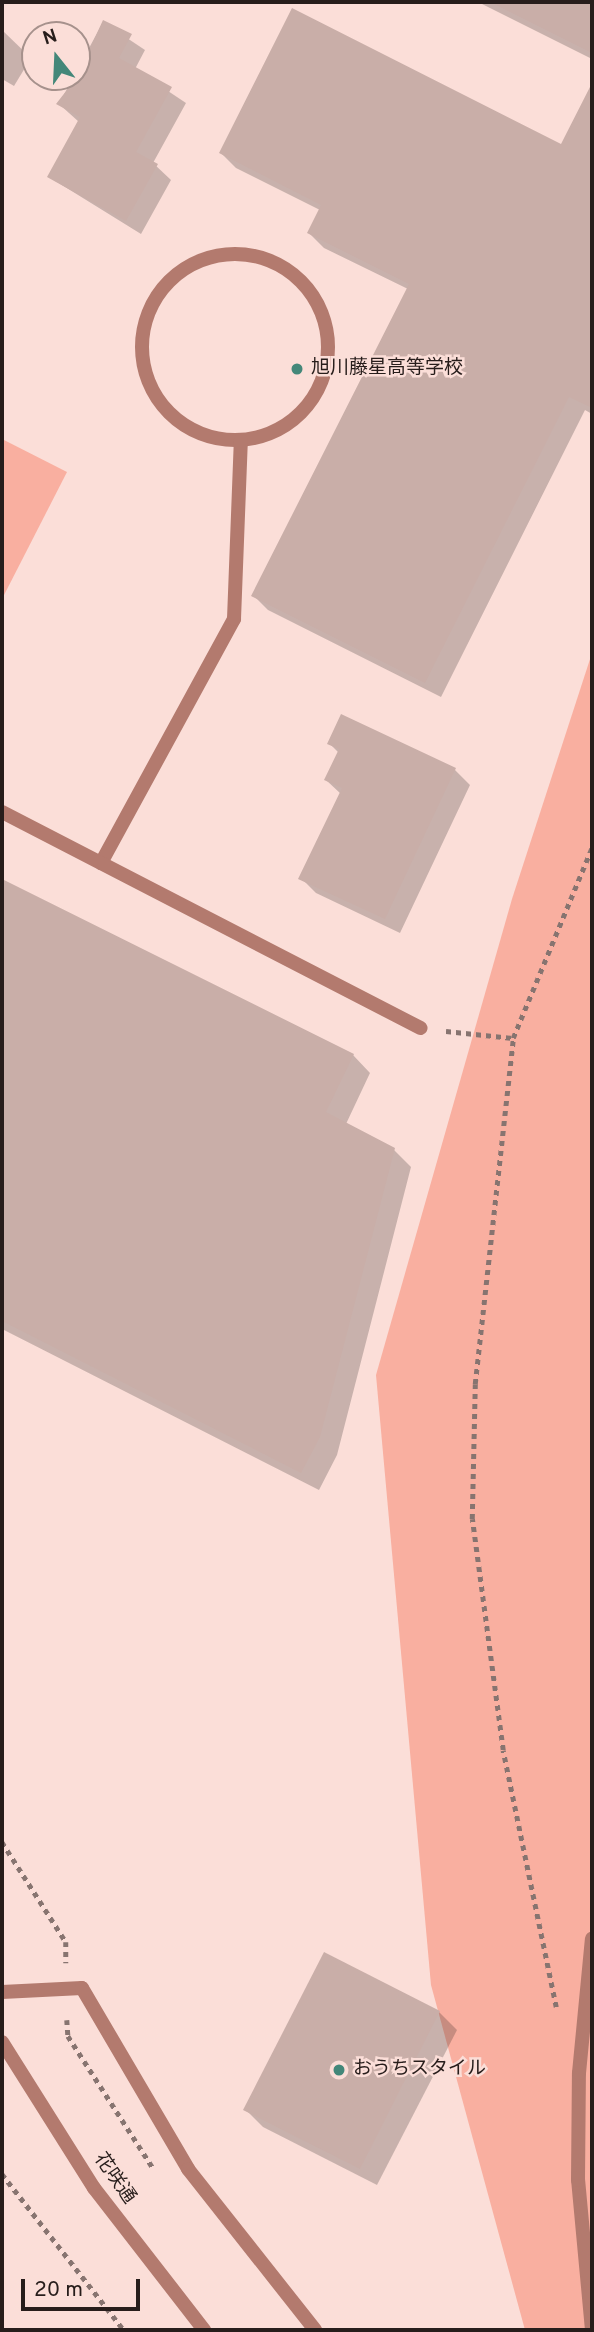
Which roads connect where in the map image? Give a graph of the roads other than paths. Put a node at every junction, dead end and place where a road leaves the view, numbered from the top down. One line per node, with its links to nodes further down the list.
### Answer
1 (241, 440): 1 (street); 3 (street)
2 (2, 812): 3 (street)
3 (101, 863): 4 (street)
4 (421, 1028)
5 (592, 1939): 10 (street)
6 (2, 1992): 9 (street)
7 (2, 2042): 8 (street, 花咲通)
8 (204, 2330)
9 (316, 2330)
10 (592, 2330)

